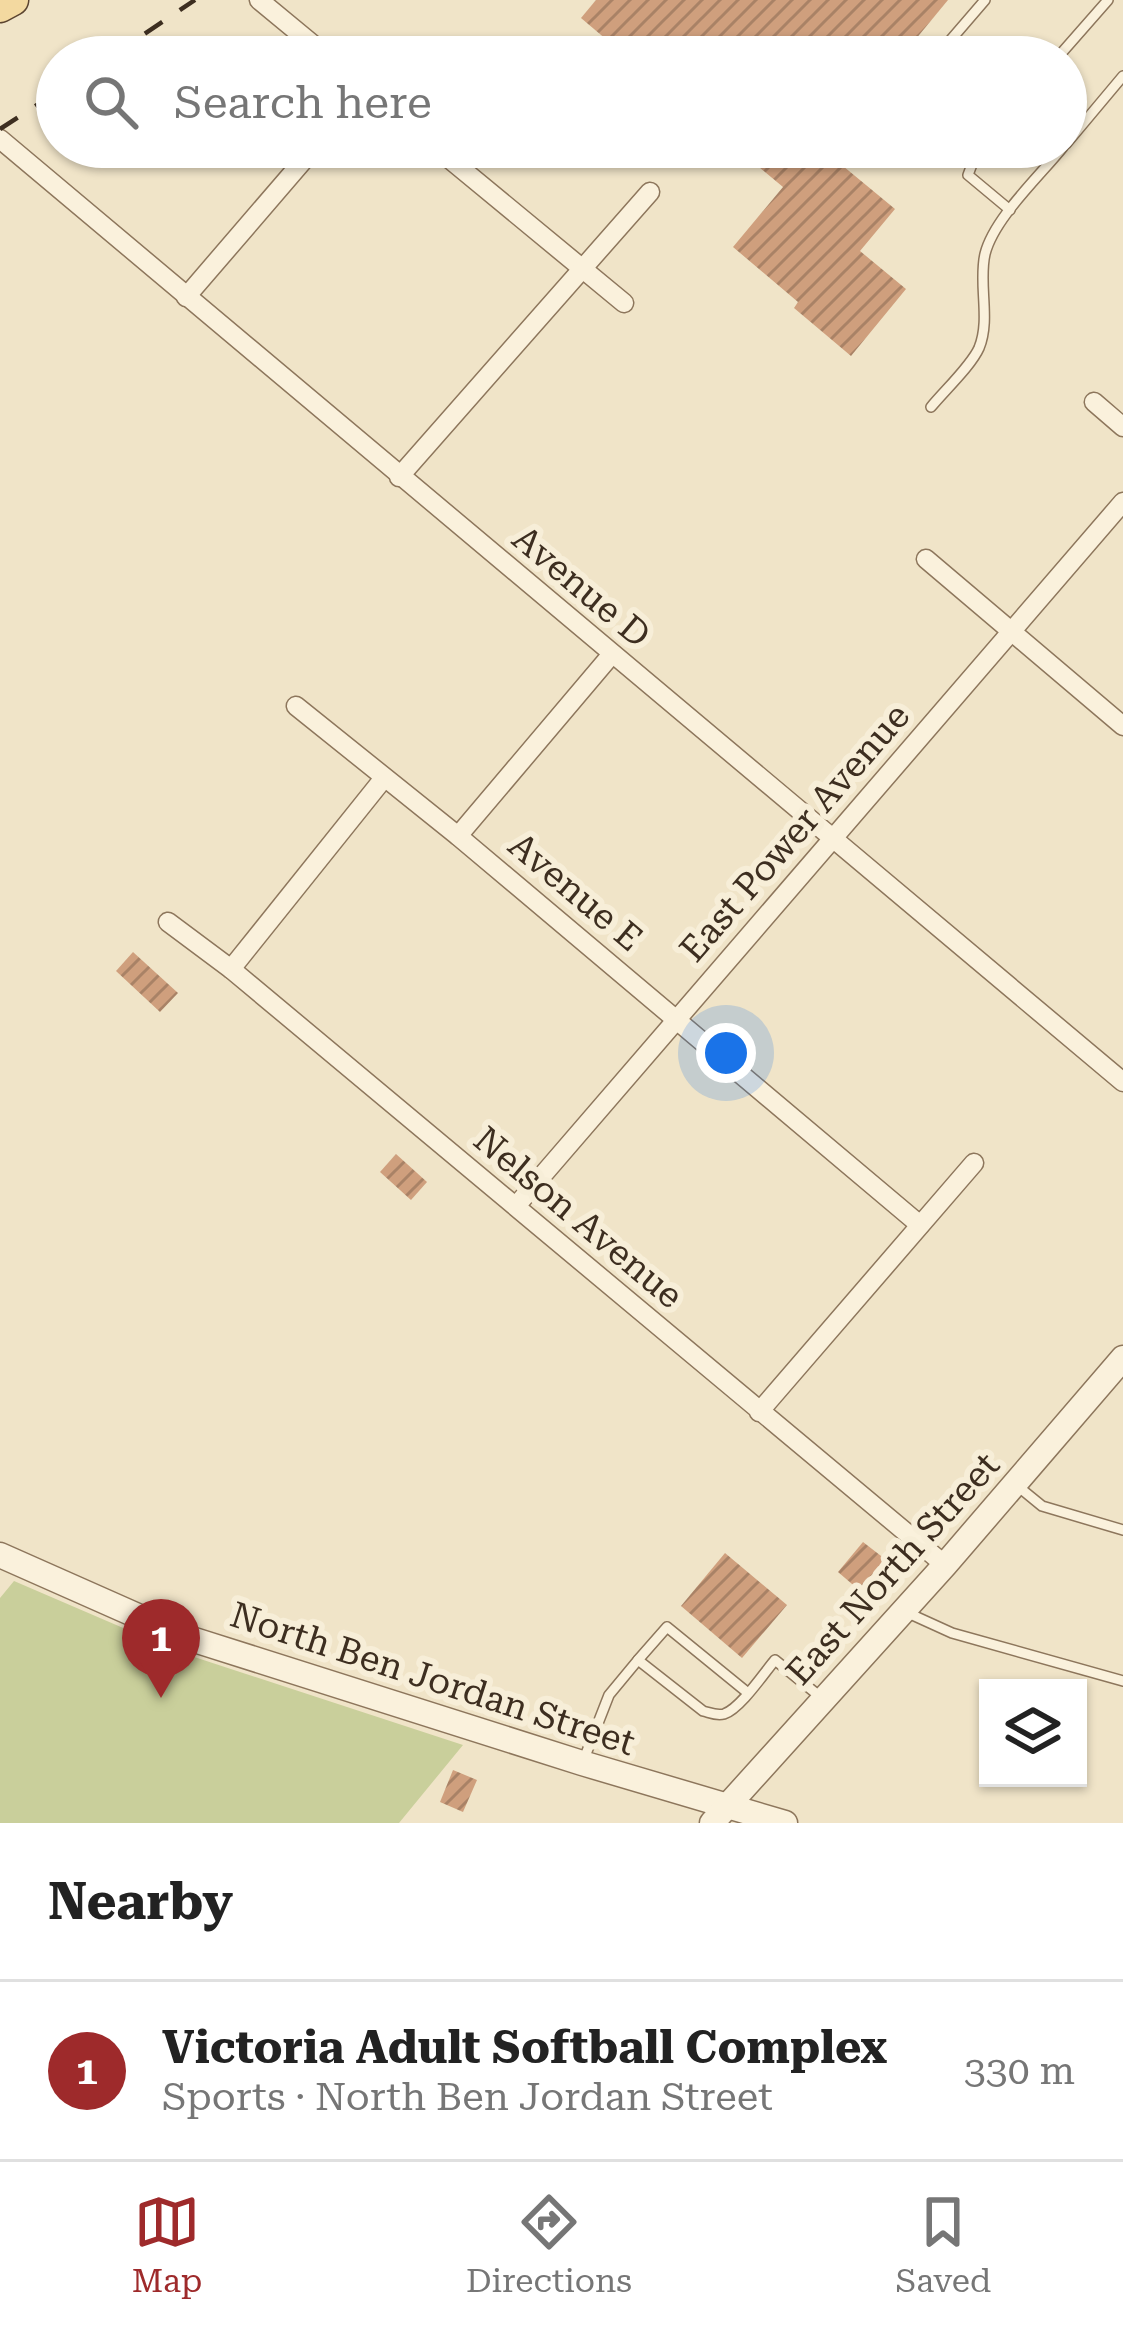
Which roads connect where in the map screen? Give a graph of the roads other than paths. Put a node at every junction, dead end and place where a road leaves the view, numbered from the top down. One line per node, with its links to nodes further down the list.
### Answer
1 (13, 0): 5 (main road)
2 (259, 0): 6 (street)
3 (985, 0): 7 (lane)
4 (1108, 0): 8 (lane)
5 (0, 7)
6 (303, 36)
7 (954, 36)
8 (1076, 36)
9 (1123, 76): 10 (lane)
10 (1087, 119)
11 (0, 140): 19 (street, Avenue D)
12 (297, 168): 19 (street)
13 (460, 168): 18 (street)
14 (970, 168): 17 (lane)
15 (1046, 168): 17 (lane)
16 (650, 192): 18 (street)
17 (1010, 211): 22 (lane)
18 (580, 269): 20 (street); 24 (street)
19 (186, 297): 24 (street, Avenue D)
20 (624, 303)
21 (1094, 402): 23 (street)
22 (931, 407)
23 (1123, 427)
24 (399, 477): 28 (street, Avenue D)
25 (1123, 502): 27 (street, East Power Avenue)
26 (926, 559): 27 (street)
27 (1009, 632): 30 (street); 33 (street, East Power Avenue)
28 (612, 653): 32 (street); 33 (street, Avenue D)
29 (296, 706): 31 (street, Avenue E)
30 (1123, 726)
31 (385, 778): 32 (street, Avenue E); 35 (street)
32 (458, 836): 36 (street, Avenue E)
33 (831, 839): 36 (street, East Power Avenue); 37 (street, Avenue D)
34 (168, 922): 35 (street, Nelson Avenue)
35 (231, 969): 39 (street, Nelson Avenue)
36 (677, 1019): 39 (street, East Power Avenue); 40 (street, Avenue E)
37 (1123, 1082)
38 (974, 1163): 40 (street)
39 (515, 1206): 42 (street, Nelson Avenue)
40 (920, 1225): 42 (street)
41 (1123, 1358): 43 (street, East North Street)
42 (759, 1412): 46 (street, Nelson Avenue)
43 (1015, 1484): 44 (lane); 46 (street, East North Street)
44 (1123, 1530)
45 (0, 1555): 52 (street, North Ben Jordan Street)
46 (945, 1565): 47 (street, East North Street)
47 (903, 1610): 49 (lane); 51 (street, East North Street)
48 (638, 1660): 50 (lane); 50 (lane); 52 (lane)
49 (1123, 1681)
50 (748, 1693): 51 (lane)
51 (823, 1699): 53 (street, East North Street)
52 (582, 1763): 53 (street, North Ben Jordan Street)
53 (719, 1815): 54 (street, North Ben Jordan Street)
54 (785, 1823)

